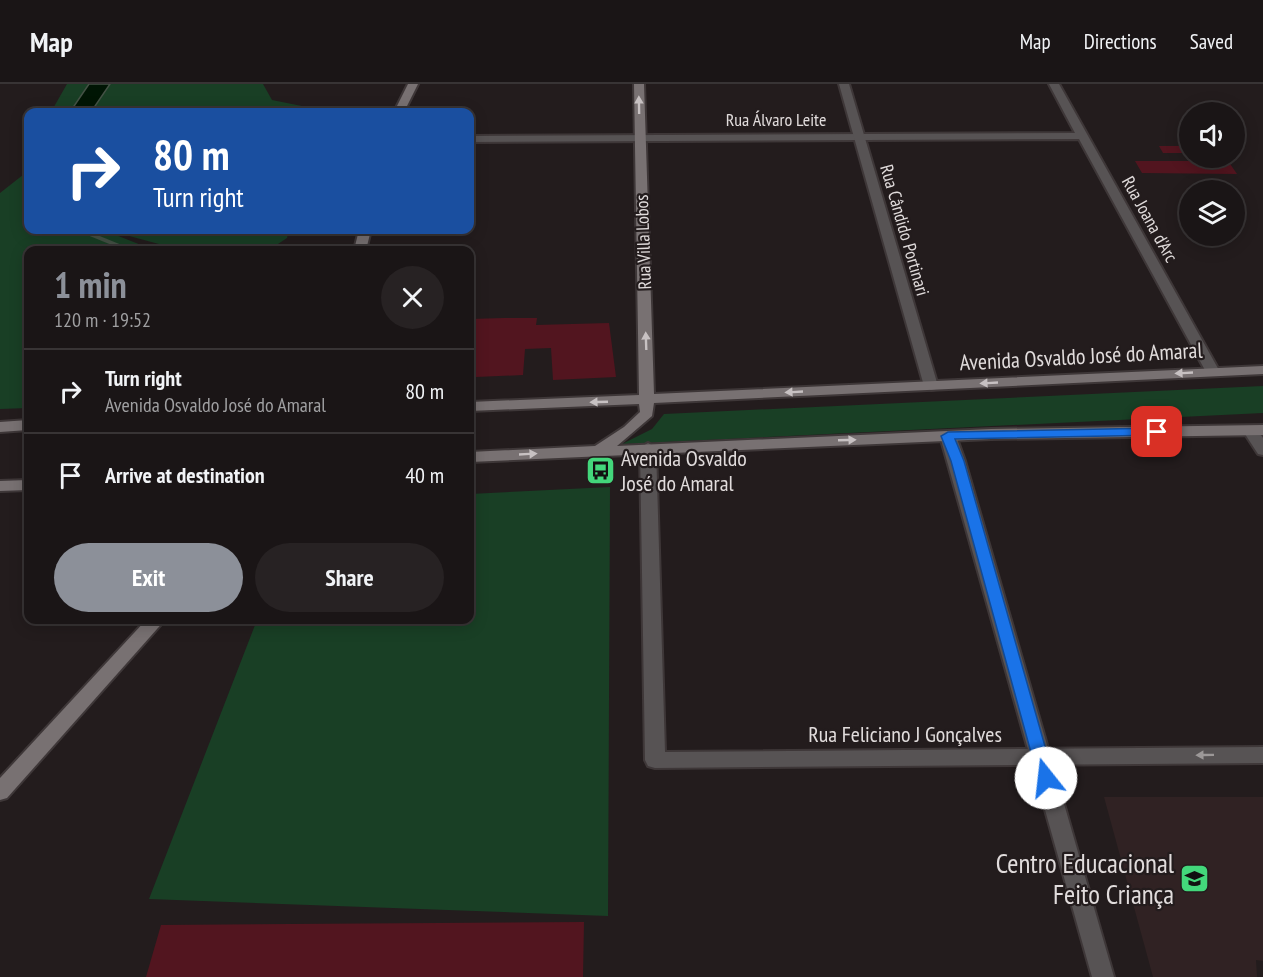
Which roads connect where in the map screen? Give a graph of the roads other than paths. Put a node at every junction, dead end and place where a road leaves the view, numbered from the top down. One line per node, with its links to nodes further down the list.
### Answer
1 (413, 84): 5 (main road)
2 (639, 84): 8 (main road, Rua Villa Lobos, one-way to 2)
3 (844, 84): 6 (street, Rua Cândido Portinari)
4 (1054, 84): 7 (street, Rua Joana d'Arc)
5 (401, 108)
6 (859, 136): 7 (street, Rua Álvaro Leite); 8 (street, Rua Álvaro Leite); 12 (street, Rua Cândido Portinari)
7 (1083, 136): 11 (street, Rua Joana d'Arc)
8 (640, 137): 9 (street, Rua Álvaro Leite); 13 (main road, Rua Villa Lobos, one-way to 8)
9 (474, 139)
10 (1263, 370): 11 (main road, Avenida Osvaldo José do Amaral)
11 (1213, 372): 12 (main road, Avenida Osvaldo José do Amaral, one-way to 12)
12 (931, 386): 13 (main road, Avenida Osvaldo José do Amaral, one-way to 13)
13 (647, 400): 14 (main road, Avenida Osvaldo José do Amaral, one-way to 14); 20 (main road)
14 (474, 407)
15 (24, 426): 16 (main road)
16 (0, 427)
17 (1257, 430): 18 (main road); 21 (street)
18 (948, 436): 19 (main road, one-way to 18); 27 (street)
19 (648, 448): 20 (main road); 27 (street, Rua Feliciano J Gonçalves)
20 (599, 450): 22 (main road, one-way to 20)
21 (1263, 450)
22 (474, 457)
23 (24, 485): 24 (main road)
24 (0, 486)
25 (152, 624): 28 (main road)
26 (1263, 755): 27 (street, Rua Feliciano J Gonçalves, one-way to 27)
27 (1040, 758): 29 (street)
28 (0, 792)
29 (1103, 977)

